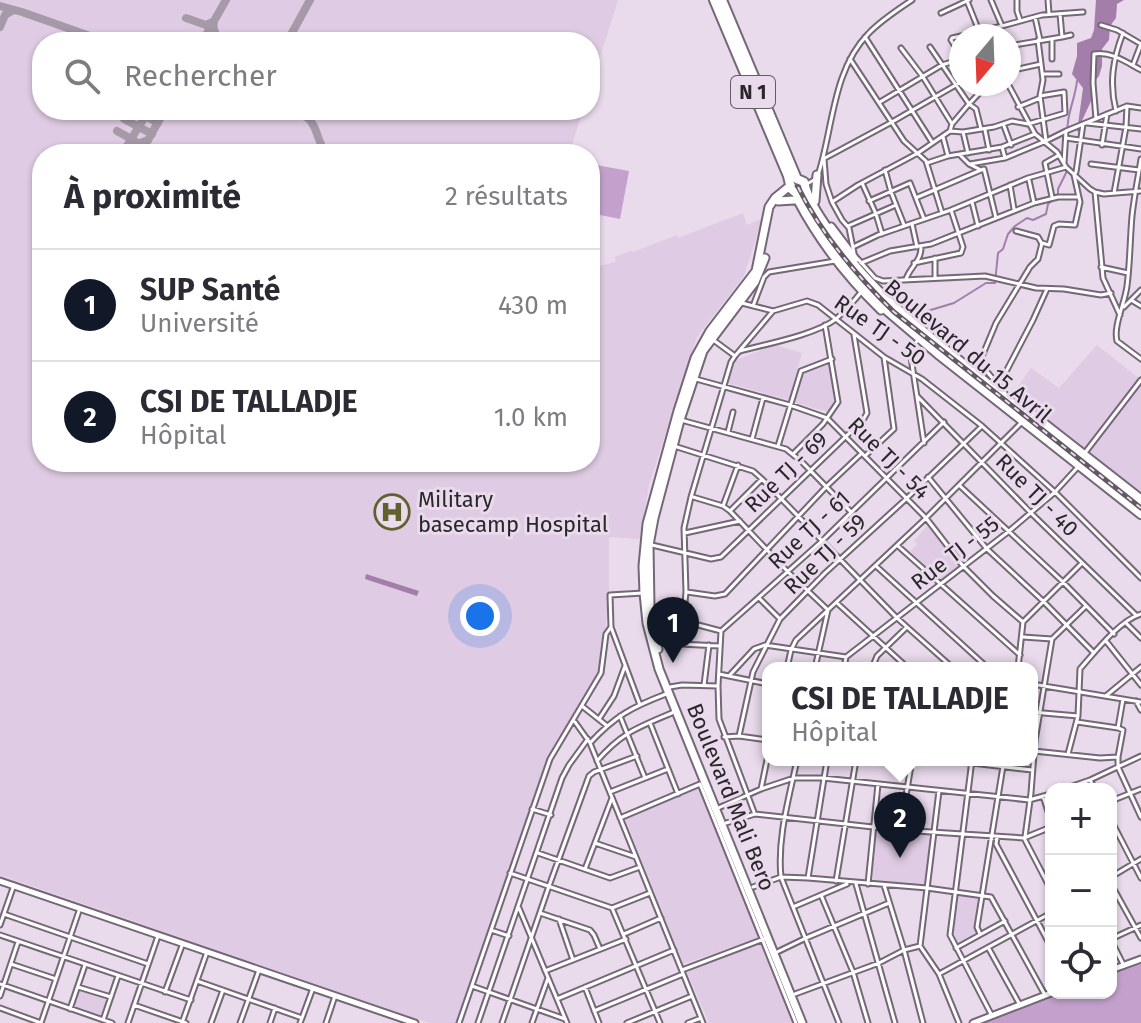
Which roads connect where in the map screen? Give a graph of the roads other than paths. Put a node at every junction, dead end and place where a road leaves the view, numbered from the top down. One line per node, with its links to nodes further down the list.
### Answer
1 (714, 0): 105 (highway, N 1)
2 (722, 0): 105 (highway, Boulevard du 15 Avril / N 1)
3 (912, 0): 20 (street)
4 (991, 0): 15 (street)
5 (1048, 0): 10 (street)
6 (968, 1): 9 (street); 14 (street)
7 (1016, 1): 13 (street)
8 (1083, 12): 11 (street)
9 (941, 13)
10 (1049, 14): 11 (street); 12 (street)
11 (1060, 14): 21 (street)
12 (1035, 17): 13 (street); 23 (street)
13 (1020, 20): 16 (street)
14 (977, 24)
15 (1001, 24)
16 (1008, 24)
17 (1101, 25): 18 (street)
18 (1123, 33): 25 (street); 28 (street)
19 (1071, 35): 21 (street)
20 (865, 37): 29 (street); 42 (street)
21 (1062, 37): 22 (street)
22 (1052, 38): 23 (street); 30 (street)
23 (1039, 40): 24 (street); 32 (street)
24 (1021, 44)
25 (1141, 44): 34 (street)
26 (930, 47): 33 (street)
27 (901, 48): 40 (street)
28 (1114, 56): 34 (street); 54 (street); 57 (street)
29 (850, 59): 48 (street); 89 (street)
30 (1052, 59)
31 (949, 62): 33 (street)
32 (1041, 64): 35 (street); 39 (street)
33 (942, 65): 37 (street); 40 (street)
34 (1133, 65): 36 (street)
35 (1021, 68)
36 (1141, 70)
37 (949, 72)
38 (1059, 74): 39 (street)
39 (1042, 75): 47 (street)
40 (923, 77): 42 (street); 43 (street)
41 (949, 88): 43 (street)
42 (899, 90): 48 (street); 53 (street)
43 (935, 96): 53 (street); 60 (street)
44 (965, 96): 49 (street)
45 (977, 96): 49 (street)
46 (1013, 96): 51 (street)
47 (1040, 97): 51 (street); 56 (street); 56 (street)
48 (879, 103): 58 (street)
49 (969, 104): 60 (street); 65 (street)
50 (1127, 106): 52 (street); 54 (street); 64 (street)
51 (1018, 107): 61 (street)
52 (1141, 108)
53 (912, 110): 58 (street); 75 (street)
54 (1116, 111): 55 (street)
55 (1107, 114): 57 (street); 63 (street)
56 (1042, 119): 61 (street); 73 (street)
57 (1096, 119): 59 (street)
58 (892, 122): 82 (street); 89 (street)
59 (1085, 123): 63 (street); 68 (street); 74 (street)
60 (952, 124): 67 (street)
61 (1028, 124): 62 (street); 70 (street)
62 (1003, 125): 65 (street); 76 (street)
63 (1106, 125): 64 (street); 77 (street)
64 (1126, 127): 66 (street); 79 (street)
65 (983, 129): 69 (street); 81 (street)
66 (1141, 129)
67 (950, 131): 69 (street); 71 (street)
68 (1066, 131): 72 (street); 73 (street)
69 (963, 132): 83 (street)
70 (1035, 134): 73 (street); 76 (street)
71 (943, 135): 75 (street); 86 (street)
72 (1066, 138): 74 (street); 93 (street)
73 (1046, 141): 85 (street); 87 (street)
74 (1082, 141): 77 (street); 100 (street)
75 (932, 142): 82 (street)
76 (1011, 145): 78 (street)
77 (1102, 145): 79 (street)
78 (1002, 147): 81 (street); 87 (street)
79 (1121, 147): 80 (street); 94 (street)
80 (1141, 149)
81 (989, 150): 83 (street)
82 (918, 153): 90 (street); 95 (street)
83 (968, 153): 84 (street)
84 (960, 155): 86 (street); 91 (street)
85 (1059, 155): 93 (street); 98 (street)
86 (948, 156): 90 (street)
87 (1005, 158): 91 (street)
88 (1141, 159): 97 (street)
89 (823, 160): 99 (street); 116 (street)
90 (927, 163): 104 (street)
91 (969, 164): 96 (street)
92 (1091, 164): 94 (street)
93 (1065, 165): 98 (street); 100 (street)
94 (1118, 168): 97 (street); 109 (street)
95 (885, 170): 102 (street); 106 (street)
96 (981, 170): 104 (street); 110 (street)
97 (1139, 170): 108 (street)
98 (1048, 173): 101 (street); 112 (street)
99 (817, 175): 105 (street, Boulevard Mali Bero); 115 (main road)
100 (1074, 175): 107 (street); 113 (street)
101 (1028, 178): 103 (street); 118 (street)
102 (862, 183): 114 (street); 116 (street)
103 (1010, 185): 110 (street); 121 (street)
104 (936, 189): 111 (street); 123 (street)
105 (797, 190): 115 (main road, Boulevard du 15 Avril); 139 (main road, Boulevard du 15 Avril); 152 (main road, Boulevard Mali Bero); 152 (main road, Boulevard Mali Bero); 210 (highway, Boulevard du 15 Avril); 215 (highway, Boulevard du 15 Avril)
106 (891, 192): 111 (street); 114 (street); 119 (street)
107 (1095, 192): 109 (street); 142 (street)
108 (1138, 192): 109 (street); 122 (street)
109 (1113, 193)
110 (991, 194): 117 (street); 126 (street)
111 (917, 198): 127 (street)
112 (1052, 198): 113 (street); 118 (street)
113 (1079, 198): 135 (street)
114 (869, 201): 124 (street)
115 (815, 202): 173 (main road, Boulevard du 15 Avril)
116 (832, 202): 130 (street)
117 (972, 202): 120 (street); 131 (street)
118 (1034, 203): 121 (street)
119 (897, 205): 124 (street); 129 (street)
120 (951, 210): 123 (street); 134 (street)
121 (1014, 210): 126 (street)
122 (1132, 212): 125 (street); 143 (street)
123 (942, 213): 127 (street)
124 (876, 214): 130 (street); 133 (street)
125 (1141, 214)
126 (996, 218): 131 (street)
127 (924, 219): 128 (street)
128 (912, 223): 129 (street); 137 (street)
129 (904, 225): 133 (street)
130 (848, 226): 136 (street)
131 (978, 226): 134 (street)
132 (1016, 231): 135 (street)
133 (882, 234): 136 (street)
134 (959, 234): 137 (street); 138 (street)
135 (1042, 244): 146 (street)
136 (853, 247): 140 (street)
137 (919, 247): 140 (street); 141 (street)
138 (935, 257): 141 (street); 144 (street)
139 (835, 261): 149 (main road, Boulevard du 15 Avril); 153 (street)
140 (861, 263): 145 (street)
141 (914, 263): 145 (street)
142 (1101, 267): 143 (street); 150 (street)
143 (1128, 273): 155 (street)
144 (935, 278): 145 (street); 146 (street)
145 (906, 279)
146 (1020, 285): 147 (street); 171 (street)
147 (1047, 289): 150 (street); 171 (street)
148 (1141, 290): 151 (street)
149 (862, 291): 158 (street); 162 (main road, Boulevard du 15 Avril)
150 (1111, 293): 157 (street)
151 (1131, 300): 154 (street); 155 (street)
152 (736, 302): 153 (street); 161 (main road, Boulevard Mali Bero); 190 (main road, Boulevard Mali Bero)
153 (753, 306): 156 (street)
154 (1141, 306)
155 (1124, 307): 157 (street)
156 (773, 311): 158 (street, Rue TJ - 50); 163 (street)
157 (1120, 315): 167 (street)
158 (836, 319): 159 (street); 160 (street, Rue TJ - 50)
159 (825, 325): 163 (street); 166 (street)
160 (854, 335): 165 (street, Rue TJ - 50); 185 (street, Rue TJ - 69)
161 (712, 338): 164 (street); 169 (main road, Boulevard Mali Bero)
162 (917, 341): 168 (street); 181 (main road, Boulevard du 15 Avril)
163 (740, 351): 164 (street)
164 (735, 356): 172 (street)
165 (884, 357): 168 (street, Rue TJ - 50); 195 (street)
166 (832, 359): 176 (street); 178 (street)
167 (1141, 359)
168 (913, 372): 174 (street); 182 (street, Rue TJ - 50)
169 (693, 378): 172 (street, Rue TJ - 54); 179 (main road, Boulevard Mali Bero)
170 (1141, 380): 194 (street)
171 (999, 385): 173 (street)
172 (724, 387): 175 (street, Rue TJ - 54); 183 (street)
173 (1005, 393): 194 (main road, Boulevard du 15 Avril)
174 (917, 396): 180 (street, Rue TJ - 40); 187 (street)
175 (763, 398): 176 (street, Rue TJ - 54); 186 (street)
176 (790, 405): 178 (street, Rue TJ - 54); 191 (street)
177 (733, 412): 184 (street)
178 (827, 418): 185 (street, Rue TJ - 54); 193 (street)
179 (680, 420): 183 (street); 190 (main road, Boulevard Mali Bero)
180 (944, 422): 187 (street, Rue TJ - 61); 188 (street, Rue TJ - 40)
181 (1021, 423): 189 (street); 198 (main road, Boulevard du 15 Avril)
182 (982, 426): 188 (street, Rue TJ - 59); 189 (street, Rue TJ - 50)
183 (712, 429): 184 (street); 192 (street)
184 (728, 433): 186 (street)
185 (846, 437): 195 (street, Rue TJ - 54); 199 (street, Rue TJ - 69)
186 (752, 439): 191 (street)
187 (924, 443): 202 (street, Rue TJ - 61)
188 (964, 443): 196 (street, Rue TJ - 40); 200 (street, Rue TJ - 59)
189 (1001, 444): 196 (street); 205 (street, Rue TJ - 50)
190 (671, 445): 192 (street); 223 (main road, Boulevard Mali Bero); 239 (main road, Boulevard Mali Bero)
191 (778, 446): 193 (street)
192 (704, 454): 197 (street); 206 (street)
193 (793, 454): 199 (street)
194 (1084, 454): 210 (main road, Boulevard du 15 Avril)
195 (864, 455): 202 (street, Rue TJ - 54); 204 (street)
196 (982, 462): 203 (street); 214 (street, Rue TJ - 40)
197 (738, 465): 201 (street); 211 (street)
198 (1077, 468): 205 (street, Rue TJ - 55); 215 (main road, Boulevard du 15 Avril)
199 (810, 471): 204 (street); 207 (street, Rue TJ - 69)
200 (928, 477): 208 (street); 209 (street, Rue TJ - 59)
201 (762, 479): 207 (street); 212 (street)
202 (887, 479): 209 (street, Rue TJ - 54); 213 (street, Rue TJ - 61)
203 (959, 485): 208 (street); 220 (street)
204 (826, 487): 213 (street); 216 (street)
205 (1055, 492): 214 (street, Rue TJ - 55); 233 (street, Rue TJ - 50)
206 (691, 497): 211 (street); 221 (street)
207 (781, 498): 216 (street); 219 (street, Rue TJ - 69)
208 (945, 498): 217 (street); 225 (street)
209 (906, 499): 217 (street, Rue TJ - 54); 228 (street, Rue TJ - 59)
210 (1141, 502)
211 (723, 506): 212 (street)
212 (730, 511): 218 (street)
213 (851, 512): 222 (street, Rue TJ - 61)
214 (1031, 513): 220 (street, Rue TJ - 55); 229 (street, Rue TJ - 40)
215 (1141, 516)
216 (799, 517): 222 (street); 226 (street)
217 (926, 518): 224 (street); 231 (street, Rue TJ - 54)
218 (740, 521): 219 (street); 221 (street)
219 (749, 531): 226 (street); 227 (street, Rue TJ - 69)
220 (1008, 532): 225 (street, Rue TJ - 55); 235 (street)
221 (683, 534): 227 (street)
222 (823, 540): 228 (street); 232 (street, Rue TJ - 61)
223 (649, 545): 227 (street, Rue TJ - 69); 239 (main road, Boulevard Mali Bero)
224 (897, 545): 230 (street); 236 (street)
225 (987, 549): 231 (street, Rue TJ - 55); 241 (street)
226 (768, 551): 232 (street); 238 (street)
227 (685, 553): 238 (street)
228 (841, 558): 234 (street); 237 (street, Rue TJ - 59)
229 (1082, 563): 235 (street); 246 (street, Rue TJ - 40)
230 (876, 566): 234 (street); 243 (street)
231 (963, 566): 236 (street, Rue TJ - 55); 250 (street, Rue TJ - 54)
232 (788, 572): 237 (street); 240 (street, Rue TJ - 61)
233 (1141, 578)
234 (861, 579): 242 (street); 247 (street)
235 (1063, 582): 241 (street); 244 (street)
236 (939, 585): 243 (street, Rue TJ - 55); 271 (street)
237 (807, 590): 245 (street); 248 (street, Rue TJ - 59)
238 (686, 592): 249 (street)
239 (647, 593): 253 (street); 262 (main road, Boulevard Mali Bero); 293 (main road, Boulevard Mali Bero)
240 (759, 598): 248 (street); 255 (street, Rue TJ - 61)
241 (1043, 601): 250 (street); 252 (street)
242 (837, 602): 245 (street); 257 (street)
243 (916, 603): 247 (street, Rue TJ - 55); 279 (street)
244 (1086, 606): 252 (street); 256 (street)
245 (828, 610): 268 (street); 270 (street)
246 (1138, 614): 251 (street)
247 (897, 618): 254 (street); 257 (street, Rue TJ - 55)
248 (780, 619): 265 (street, Rue TJ - 59)
249 (683, 621): 255 (street); 263 (street)
250 (1023, 622): 258 (street)
251 (1126, 623): 256 (street); 259 (street)
252 (1066, 624): 260 (street); 269 (street)
253 (611, 627): 281 (street); 299 (street)
254 (907, 627): 267 (street); 278 (street)
255 (721, 631): 266 (street)
256 (1114, 634): 261 (street)
257 (873, 636): 267 (street); 272 (street, Rue TJ - 55)
258 (1022, 637): 260 (street); 271 (street)
259 (1141, 638)
260 (1052, 639): 290 (street)
261 (1106, 641): 269 (street); 284 (street)
262 (657, 643): 263 (street); 293 (main road, Boulevard Mali Bero)
263 (681, 644): 264 (street)
264 (709, 645): 266 (street); 289 (street)
265 (767, 645): 268 (street); 285 (street); 286 (street, Rue TJ - 59)
266 (720, 646): 283 (street)
267 (885, 647): 276 (street); 277 (street)
268 (791, 650): 270 (street); 273 (street)
269 (1094, 653): 294 (street)
270 (818, 654): 272 (street); 274 (street)
271 (1020, 655): 280 (street)
272 (846, 657): 275 (street)
273 (788, 662)
274 (816, 662)
275 (845, 662)
276 (874, 662)
277 (901, 662)
278 (946, 662)
279 (981, 662)
280 (1019, 662)
281 (625, 666): 298 (street); 305 (street)
282 (1141, 667): 284 (street)
283 (719, 674): 285 (street); 292 (street)
284 (1132, 674): 291 (street); 295 (street)
285 (729, 676): 286 (street)
286 (750, 681): 287 (street); 313 (street, Rue TJ - 59)
287 (762, 683)
288 (1038, 684): 290 (street)
289 (704, 685): 292 (street); 293 (street)
290 (1044, 685): 294 (street); 302 (street)
291 (1141, 685)
292 (718, 686): 314 (street)
293 (669, 690): 298 (street); 301 (main road, Boulevard Mali Bero); 359 (main road, Boulevard Mali Bero)
294 (1079, 692): 295 (street); 304 (street)
295 (1105, 696): 296 (street)
296 (1123, 699): 297 (street); 311 (street)
297 (1138, 701): 300 (street)
298 (640, 705): 303 (street)
299 (582, 706): 305 (street); 306 (street)
300 (1141, 710)
301 (676, 711): 308 (street); 359 (main road, Boulevard Mali Bero)
302 (1040, 713): 304 (street); 307 (street)
303 (620, 716): 310 (street); 312 (street)
304 (1078, 716): 309 (street)
305 (599, 719): 310 (street)
306 (574, 720): 316 (street); 358 (street)
307 (1038, 721)
308 (650, 722): 312 (street); 333 (street)
309 (1077, 722): 311 (street); 318 (street)
310 (606, 725): 316 (street)
311 (1118, 728): 320 (street)
312 (627, 732): 319 (street); 322 (street)
313 (739, 736): 314 (street); 315 (street)
314 (724, 737): 352 (street)
315 (762, 739)
316 (589, 741): 322 (street); 361 (street)
317 (1038, 751): 318 (street)
318 (1068, 754): 320 (street)
319 (637, 756): 334 (street); 336 (street)
320 (1118, 757): 332 (street)
321 (1140, 757): 332 (street)
322 (597, 761): 334 (street)
323 (766, 766): 345 (street)
324 (796, 766): 337 (street)
325 (826, 766): 338 (street)
326 (855, 766): 340 (street)
327 (911, 766): 344 (street)
328 (971, 766): 350 (street)
329 (1003, 766): 354 (street)
330 (1015, 766): 335 (street)
331 (1032, 766): 335 (street)
332 (1118, 767): 339 (street); 348 (street)
333 (668, 769): 336 (street); 349 (street)
334 (601, 770): 351 (street); 380 (street)
335 (1032, 770): 356 (street)
336 (645, 778): 351 (street)
337 (794, 778): 338 (street); 345 (street); 362 (street)
338 (823, 778): 340 (street); 365 (street)
339 (1090, 780): 341 (street); 342 (street)
340 (851, 781): 343 (street); 367 (street)
341 (1081, 783)
342 (1092, 783)
343 (878, 784): 344 (street); 368 (street)
344 (907, 788): 347 (street); 370 (street)
345 (761, 789): 352 (street)
346 (1141, 789): 348 (street)
347 (939, 791): 350 (street); 371 (street)
348 (1130, 793): 355 (street); 363 (street)
349 (678, 794): 359 (street); 364 (street)
350 (967, 794): 354 (street); 373 (street)
351 (611, 795): 364 (street); 376 (street)
352 (748, 795): 359 (street); 360 (street)
353 (1043, 796): 356 (street); 357 (street)
354 (998, 797): 356 (street); 374 (street)
355 (1117, 798)
356 (1029, 800): 375 (street)
357 (1045, 802)
358 (532, 809): 361 (street); 384 (street)
359 (717, 813): 366 (main road, Boulevard Mali Bero); 435 (main road, Boulevard Mali Bero)
360 (755, 814): 362 (street); 366 (street)
361 (551, 815): 377 (street)
362 (785, 817): 365 (street); 386 (street)
363 (1141, 817)
364 (620, 818): 378 (street)
365 (816, 821): 367 (street); 387 (street)
366 (726, 823): 398 (main road, Boulevard Mali Bero)
367 (844, 824): 368 (street); 392 (street)
368 (872, 827): 370 (street); 394 (street)
369 (1045, 829): 375 (street)
370 (900, 830): 371 (street)
371 (934, 832): 373 (street); 399 (street)
372 (1117, 832): 381 (street)
373 (962, 834): 374 (street); 400 (street)
374 (995, 837): 375 (street); 403 (street); 417 (street)
375 (1024, 838): 388 (street)
376 (595, 843): 378 (street); 383 (street)
377 (537, 853): 380 (street); 390 (street)
378 (636, 857): 382 (street)
379 (1141, 859): 381 (street)
380 (558, 860): 383 (street); 397 (street)
381 (1133, 864): 385 (street); 389 (street)
382 (640, 867): 383 (street); 401 (street)
383 (585, 869)
384 (510, 873): 390 (street); 422 (street)
385 (1117, 873)
386 (781, 877): 387 (street); 398 (street); 406 (street)
387 (808, 878): 392 (street)
388 (1045, 878)
389 (1141, 878)
390 (528, 879): 397 (street); 408 (street)
391 (0, 881): 395 (street)
392 (836, 881): 393 (street)
393 (853, 882): 394 (street); 402 (street); 412 (street)
394 (868, 884): 396 (street)
395 (14, 885): 407 (street); 411 (street)
396 (884, 885): 399 (street); 405 (street)
397 (549, 886): 409 (street); 410 (street)
398 (753, 887): 446 (main road, Boulevard Mali Bero)
399 (927, 888): 400 (street); 438 (street)
400 (955, 891): 403 (street); 439 (street)
401 (651, 893): 409 (street); 414 (street)
402 (821, 895): 406 (street); 420 (street)
403 (982, 895): 416 (street); 423 (street)
404 (1117, 895): 421 (street)
405 (889, 903): 412 (street); 443 (street)
406 (793, 907): 433 (street)
407 (80, 908): 425 (street); 431 (street)
408 (519, 908): 428 (street); 432 (street)
409 (612, 908): 429 (street)
410 (540, 913): 415 (street); 432 (street)
411 (4, 914): 418 (street); 431 (street)
412 (865, 914): 420 (street); 451 (street)
413 (1045, 917): 417 (street)
414 (661, 918): 429 (street); 442 (street)
415 (559, 919): 441 (street); 449 (street)
416 (1005, 921): 423 (street); 426 (street)
417 (1038, 921): 426 (street); 427 (street)
418 (0, 925)
419 (1141, 925): 421 (street)
420 (835, 926): 433 (street); 461 (street)
421 (1135, 928): 430 (street); 434 (street)
422 (491, 930): 428 (street); 470 (street)
423 (980, 934): 439 (street)
424 (0, 935): 436 (street)
425 (158, 935): 437 (street); 453 (street)
426 (1013, 935): 440 (street); 475 (street)
427 (1045, 935)
428 (509, 936): 478 (street)
429 (625, 936): 441 (street); 455 (street)
430 (1117, 936)
431 (70, 937): 447 (street); 453 (street)
432 (531, 938): 459 (street); 488 (street)
433 (806, 938): 446 (street); 467 (street)
434 (1141, 938)
435 (766, 939): 446 (main road, Boulevard Mali Bero); 460 (street); 521 (street)
436 (19, 941): 447 (street); 452 (street)
437 (183, 943): 445 (street); 477 (street)
438 (920, 946): 443 (street); 462 (street)
439 (956, 948): 450 (street)
440 (989, 948): 450 (street); 491 (street)
441 (600, 949): 449 (street)
442 (674, 950): 455 (street); 460 (street)
443 (904, 950): 451 (street); 526 (street)
444 (1117, 951): 456 (street)
445 (207, 952): 458 (street); 466 (street)
446 (776, 952): 479 (main road, Boulevard Mali Bero); 522 (main road, Boulevard Mali Bero)
447 (63, 957): 454 (street); 465 (street)
448 (1141, 959): 456 (street)
449 (573, 960): 459 (street)
450 (962, 962): 462 (street); 498 (street)
451 (879, 963): 461 (street); 525 (street)
452 (11, 964): 465 (street); 469 (street)
453 (148, 964): 468 (street)
454 (85, 965): 463 (street); 471 (street)
455 (637, 966): 472 (street); 474 (street)
456 (1124, 966): 457 (street)
457 (1117, 968)
458 (259, 970): 473 (street); 485 (street)
459 (545, 971): 464 (street)
460 (682, 972): 474 (street); 483 (street)
461 (853, 972): 467 (street); 524 (street)
462 (939, 974): 527 (street)
463 (118, 976): 468 (street); 484 (street)
464 (548, 978): 486 (street); 495 (street)
465 (56, 979): 489 (street)
466 (197, 981): 476 (street); 487 (street)
467 (825, 983): 479 (street); 523 (street)
468 (141, 984): 477 (street); 490 (street)
469 (2, 985): 481 (street); 489 (street)
470 (472, 986): 478 (street); 513 (street)
471 (78, 987): 484 (street); 494 (street)
472 (585, 987): 486 (street); 496 (street)
473 (313, 988): 482 (street); 500 (street)
474 (646, 989): 496 (street); 497 (street)
475 (1045, 989)
476 (223, 990): 485 (street); 508 (street)
477 (165, 992): 487 (street)
478 (489, 992): 488 (street); 514 (street)
479 (795, 994): 522 (main road, Boulevard Mali Bero)
480 (1045, 995): 491 (street)
481 (0, 996)
482 (335, 996): 502 (street); 511 (street)
483 (692, 996): 497 (street); 501 (street)
484 (111, 997): 499 (street)
485 (249, 999): 493 (street); 509 (street)
486 (557, 999): 503 (street)
487 (191, 1000): 507 (street)
488 (510, 1000): 495 (street); 515 (street)
489 (48, 1001): 494 (street); 504 (street)
490 (134, 1005): 506 (street); 507 (street)
491 (1020, 1005): 498 (street)
492 (0, 1008): 504 (street)
493 (275, 1008): 500 (street); 510 (street)
494 (70, 1009): 499 (street)
495 (537, 1009): 503 (street); 516 (street)
496 (594, 1011): 517 (street)
497 (655, 1012): 518 (street); 519 (street)
498 (992, 1016): 528 (street)
499 (103, 1020): 505 (street)
500 (301, 1020)
501 (702, 1020): 520 (street)
502 (401, 1021): 512 (street)
503 (566, 1021)
504 (41, 1023)
505 (112, 1023)
506 (128, 1023)
507 (184, 1023)
508 (211, 1023)
509 (240, 1023)
510 (270, 1023)
511 (326, 1023)
512 (415, 1023)
513 (459, 1023)
514 (478, 1023)
515 (502, 1023)
516 (532, 1023)
517 (599, 1023)
518 (627, 1023)
519 (660, 1023)
520 (688, 1023)
521 (796, 1023)
522 (804, 1023)
523 (839, 1023)
524 (868, 1023)
525 (895, 1023)
526 (923, 1023)
527 (959, 1023)
528 (973, 1023)

